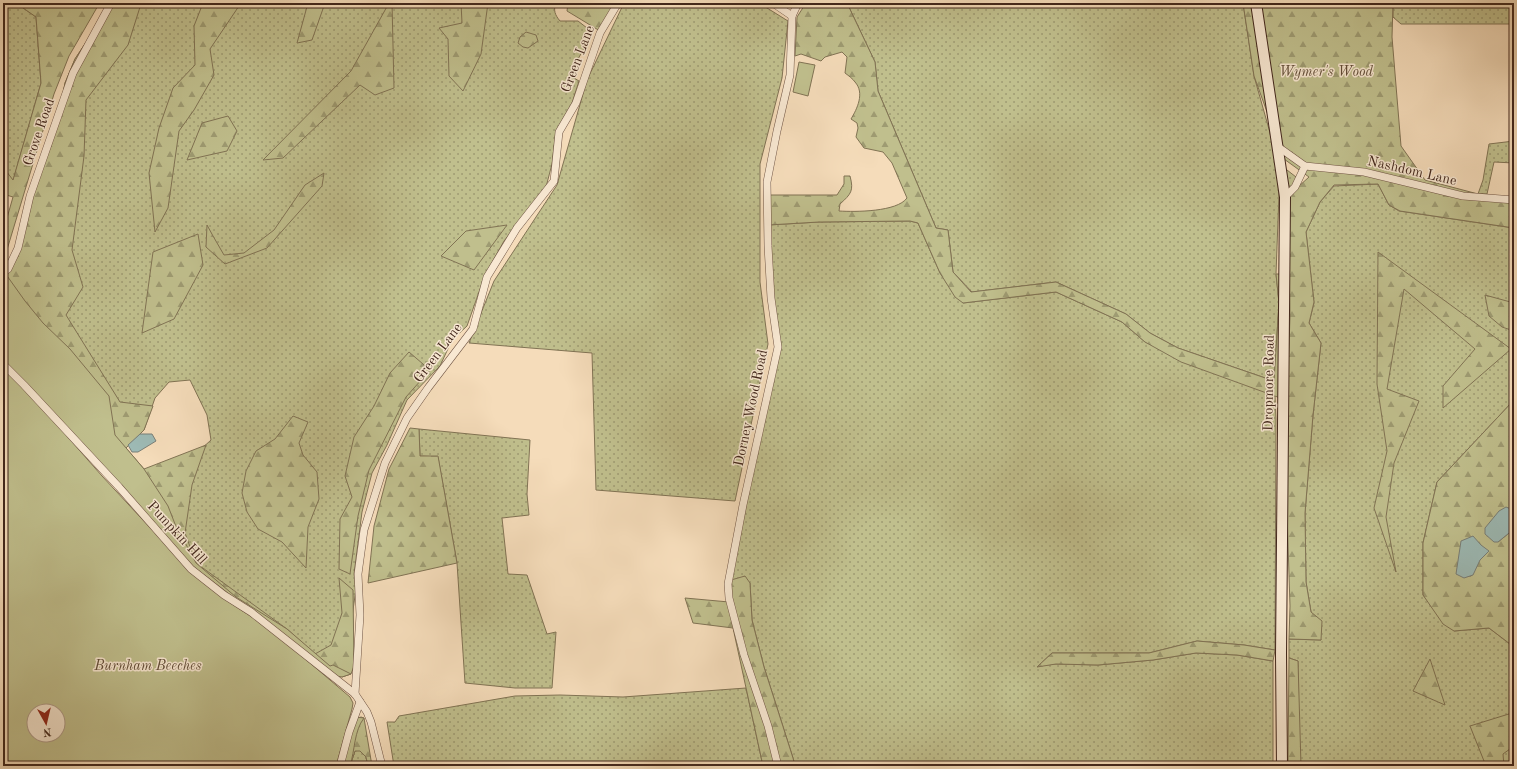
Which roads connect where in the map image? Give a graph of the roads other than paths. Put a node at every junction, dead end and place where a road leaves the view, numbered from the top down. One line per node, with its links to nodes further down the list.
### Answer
1 (110, 3): 11 (street, Grove Road)
2 (618, 3): 13 (street, Green Lane)
3 (773, 3): 6 (street)
4 (798, 3): 6 (street, Dorney Wood Road)
5 (1256, 3): 7 (street, Dropmore Road)
6 (792, 16): 17 (street, Dorney Wood Road)
7 (1277, 146): 8 (street, Nashdom Lane); 9 (street, Dropmore Road)
8 (1305, 166): 9 (street); 10 (street, Nashdom Lane)
9 (1285, 197): 18 (street, Dropmore Road)
10 (1514, 200)
11 (3, 273)
12 (3, 364): 13 (street, Pumpkin Hill)
13 (354, 694): 14 (street, Pumpkin Hill)
14 (360, 702): 15 (street); 16 (street, Pumpkin Hill)
15 (340, 766)
16 (382, 766)
17 (778, 766)
18 (1282, 766)

